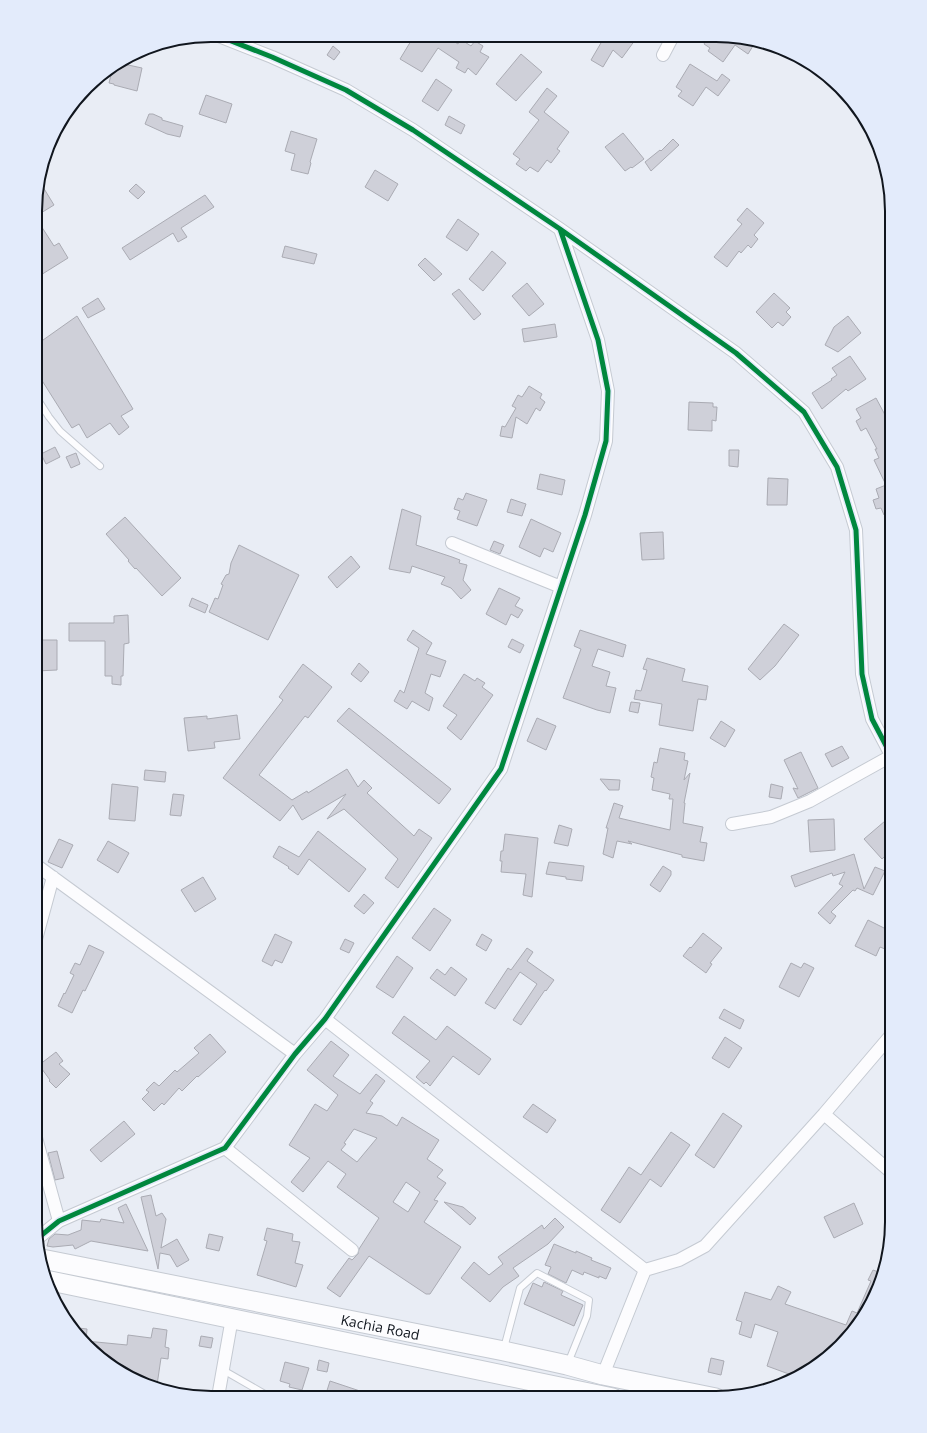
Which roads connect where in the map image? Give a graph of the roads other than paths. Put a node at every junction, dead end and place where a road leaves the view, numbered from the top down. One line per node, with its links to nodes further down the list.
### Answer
1 (234, 42): 4 (street)
2 (670, 42): 3 (street)
3 (663, 55)
4 (560, 229): 8 (street); 9 (street)
5 (42, 406): 6 (lane)
6 (100, 466)
7 (452, 544): 8 (street)
8 (561, 587): 15 (street)
9 (885, 744)
10 (885, 761): 11 (street)
11 (732, 824)
12 (42, 869): 13 (street)
13 (53, 877): 14 (street); 17 (street)
14 (42, 917)
15 (325, 1019): 17 (street); 26 (street)
16 (885, 1042): 18 (street)
17 (295, 1054): 19 (street)
18 (824, 1114): 21 (street); 26 (street)
19 (225, 1148): 22 (street); 24 (street)
20 (42, 1159): 22 (street)
21 (885, 1167)
22 (59, 1221): 23 (street)
23 (42, 1235)
24 (352, 1250)
25 (47, 1261): 29 (main road, Kachia Road)
26 (645, 1270): 32 (street)
27 (53, 1281): 28 (main road, Kachia Road)
28 (232, 1318): 31 (street); 35 (main road, Kachia Road)
29 (504, 1352): 30 (main road, Kachia Road); 30 (lane)
30 (568, 1365): 32 (main road, Kachia Road)
31 (223, 1370): 33 (street); 34 (lane)
32 (603, 1375): 36 (main road, Kachia Road)
33 (219, 1391)
34 (260, 1391)
35 (580, 1391)
36 (682, 1391)

